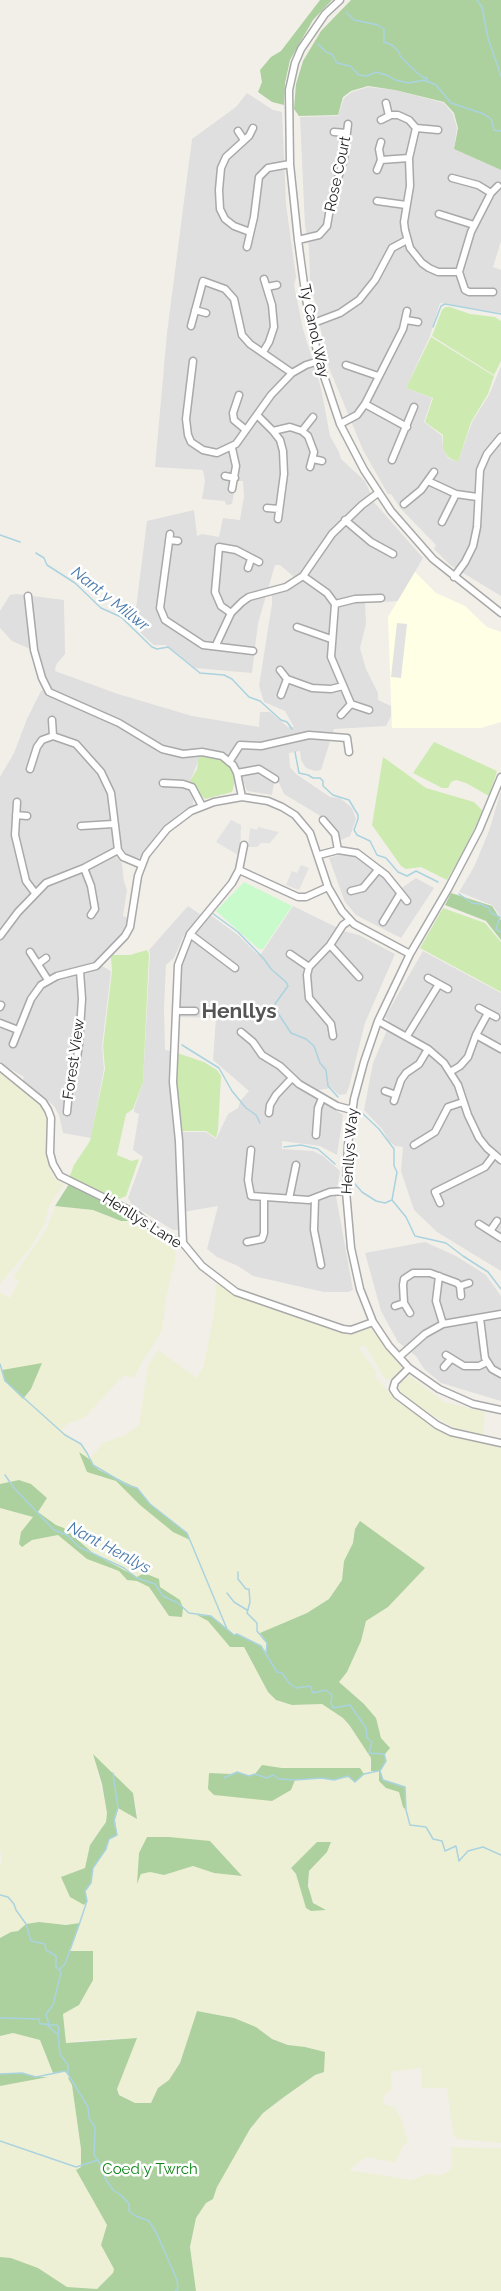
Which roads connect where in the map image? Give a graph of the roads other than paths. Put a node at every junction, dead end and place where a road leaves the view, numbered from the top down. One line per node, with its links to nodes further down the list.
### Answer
1 (340, 0): 16 (street, Ty Canol Way)
2 (386, 103): 3 (street)
3 (389, 116): 4 (street); 7 (street)
4 (381, 120)
5 (348, 124): 11 (street, Rose Court)
6 (253, 128): 12 (street)
7 (416, 128): 8 (street); 14 (street)
8 (438, 130)
9 (238, 131): 12 (street)
10 (334, 132): 11 (street)
11 (347, 133): 26 (street, Rose Court)
12 (244, 140): 25 (street)
13 (381, 142): 15 (street)
14 (410, 158): 15 (street); 22 (street)
15 (381, 160): 17 (street)
16 (290, 164): 25 (street); 26 (street, Ty Canol Way)
17 (377, 170)
18 (452, 178): 20 (street)
19 (498, 186): 20 (street)
20 (491, 193): 24 (street)
21 (377, 201): 22 (street)
22 (406, 205): 27 (street)
23 (439, 214): 24 (street)
24 (474, 225): 29 (street)
25 (250, 232): 28 (street)
26 (298, 240): 39 (street, Ty Canol Way)
27 (407, 240): 29 (street); 39 (street)
28 (247, 247)
29 (459, 272): 33 (street)
30 (264, 279): 32 (street)
31 (277, 285): 32 (street)
32 (267, 287): 41 (street)
33 (493, 292)
34 (195, 310): 36 (street); 40 (street); 41 (street)
35 (406, 311): 37 (street)
36 (206, 313)
37 (406, 320): 38 (street); 46 (street)
38 (418, 322)
39 (311, 324): 43 (street, Ty Canol Way)
40 (191, 326)
41 (263, 352): 45 (street)
42 (193, 361): 58 (street)
43 (319, 361): 45 (street); 52 (street, Ty Canol Way)
44 (346, 365): 46 (street)
45 (292, 373): 50 (street)
46 (378, 376): 48 (street)
47 (239, 395): 54 (street)
48 (365, 404): 52 (street); 53 (street)
49 (414, 407): 53 (street)
50 (257, 415): 54 (street); 55 (street)
51 (313, 417): 56 (street)
52 (340, 424): 68 (street, Ty Canol Way)
53 (407, 427): 60 (street)
54 (246, 430): 58 (street)
55 (273, 431): 56 (street); 73 (street)
56 (302, 431): 59 (street)
57 (501, 437): 70 (street)
58 (232, 448): 65 (street)
59 (313, 459): 61 (street); 62 (street)
60 (392, 460)
61 (322, 461)
62 (310, 467)
63 (434, 472): 66 (street)
64 (225, 476): 65 (street)
65 (235, 478): 67 (street)
66 (428, 481): 69 (street); 71 (street)
67 (232, 489)
68 (378, 492): 75 (street); 83 (street, Ty Canol Way)
69 (456, 495): 70 (street); 76 (street)
70 (477, 497): 83 (street)
71 (404, 504)
72 (267, 508): 73 (street)
73 (279, 509): 74 (street)
74 (278, 519)
75 (345, 520): 78 (street); 82 (street)
76 (442, 522)
77 (178, 541): 91 (street)
78 (393, 554)
79 (251, 559): 80 (street); 81 (street); 87 (street)
80 (260, 562)
81 (248, 568)
82 (303, 576): 86 (street); 87 (street)
83 (454, 577): 88 (street, Ty Canol Way)
84 (28, 596): 103 (street)
85 (381, 598): 86 (street)
86 (335, 604): 90 (street)
87 (231, 613): 91 (street)
88 (501, 613)
89 (297, 627): 90 (street)
90 (331, 639): 95 (street)
91 (216, 645): 92 (street)
92 (253, 651)
93 (280, 670): 94 (street)
94 (287, 680): 95 (street); 96 (street)
95 (343, 686): 97 (street)
96 (281, 695)
97 (351, 704): 98 (street); 99 (street)
98 (369, 710)
99 (341, 715)
100 (52, 720): 101 (street)
101 (53, 736): 104 (street); 117 (street)
102 (349, 752): 103 (street)
103 (229, 762): 105 (street)
104 (30, 769)
105 (237, 773): 107 (street); 109 (street)
106 (501, 777): 110 (street, Henllys Way)
107 (275, 779)
108 (164, 783): 113 (street)
109 (242, 797): 113 (street); 122 (street)
110 (493, 800): 112 (street); 140 (street, Henllys Way)
111 (17, 802): 114 (street)
112 (501, 803)
113 (202, 806): 123 (street)
114 (16, 815): 115 (street); 129 (street)
115 (27, 816)
116 (324, 820): 121 (street)
117 (113, 824): 118 (street); 120 (street)
118 (81, 826)
119 (244, 845): 125 (street)
120 (118, 850): 123 (street); 124 (street)
121 (338, 850): 122 (street); 126 (street)
122 (319, 855): 127 (street)
123 (142, 866): 145 (street)
124 (84, 868): 129 (street); 132 (street)
125 (239, 870): 127 (street); 135 (street)
126 (378, 870): 128 (street); 130 (street)
127 (328, 887): 133 (street)
128 (351, 891)
129 (35, 893): 136 (street)
130 (400, 894): 131 (street); 134 (street)
131 (406, 902)
132 (92, 915)
133 (350, 920): 137 (street); 140 (street)
134 (383, 922)
135 (190, 934): 144 (street); 152 (street)
136 (0, 936)
137 (330, 945): 143 (street); 146 (street)
138 (30, 952): 142 (street)
139 (290, 954): 143 (street)
140 (410, 954): 156 (street, Henllys Way)
141 (46, 958): 142 (street)
142 (38, 964): 148 (street)
143 (309, 967): 161 (street)
144 (235, 968)
145 (80, 971): 148 (street); 173 (street, Forest View)
146 (359, 976)
147 (428, 978): 149 (street)
148 (48, 980): 158 (street)
149 (439, 984): 150 (street); 162 (street)
150 (448, 989)
151 (479, 1008): 154 (street)
152 (177, 1011): 153 (street); 191 (street)
153 (195, 1011)
154 (488, 1013): 155 (street); 160 (street)
155 (496, 1017)
156 (378, 1021): 162 (street); 172 (street, Henllys Way)
157 (0, 1023): 158 (street)
158 (18, 1030): 163 (street)
159 (240, 1032): 168 (street)
160 (476, 1035): 165 (street); 167 (street)
161 (333, 1036)
162 (406, 1036): 164 (street)
163 (13, 1044)
164 (428, 1049): 167 (street); 169 (street)
165 (501, 1049)
166 (0, 1067): 191 (street, Henllys Lane)
167 (450, 1072): 171 (street)
168 (292, 1078): 170 (street); 174 (street)
169 (385, 1091)
170 (322, 1098): 172 (street); 175 (street)
171 (463, 1102): 176 (street); 178 (street)
172 (352, 1110): 181 (street, Henllys Way)
173 (67, 1112)
174 (269, 1113)
175 (316, 1135)
176 (422, 1149)
177 (251, 1150): 182 (street)
178 (494, 1155): 179 (street); 185 (street)
179 (501, 1160)
180 (296, 1165): 184 (street)
181 (346, 1191): 183 (street); 202 (street, Henllys Way)
182 (264, 1198): 184 (street); 190 (street)
183 (315, 1198): 184 (street); 192 (street)
184 (289, 1199)
185 (440, 1203)
186 (497, 1221): 188 (street)
187 (479, 1224): 188 (street)
188 (490, 1231): 189 (street)
189 (501, 1238)
190 (247, 1242)
191 (183, 1243): 202 (street, Henllys Lane)
192 (321, 1265)
193 (439, 1276): 195 (street); 197 (street); 203 (street)
194 (469, 1283): 195 (street)
195 (460, 1286): 196 (street)
196 (461, 1296)
197 (404, 1303): 198 (street); 199 (street)
198 (395, 1306)
199 (410, 1312)
200 (501, 1314): 201 (street)
201 (480, 1318): 203 (street); 205 (street)
202 (373, 1322): 204 (street, Henllys Way)
203 (443, 1324): 204 (street)
204 (399, 1357): 207 (street, Henllys Way)
205 (487, 1362): 206 (street); 208 (street)
206 (444, 1367)
207 (410, 1368): 209 (street, Henllys Way); 210 (street)
208 (501, 1374)
209 (501, 1410)
210 (501, 1443)

